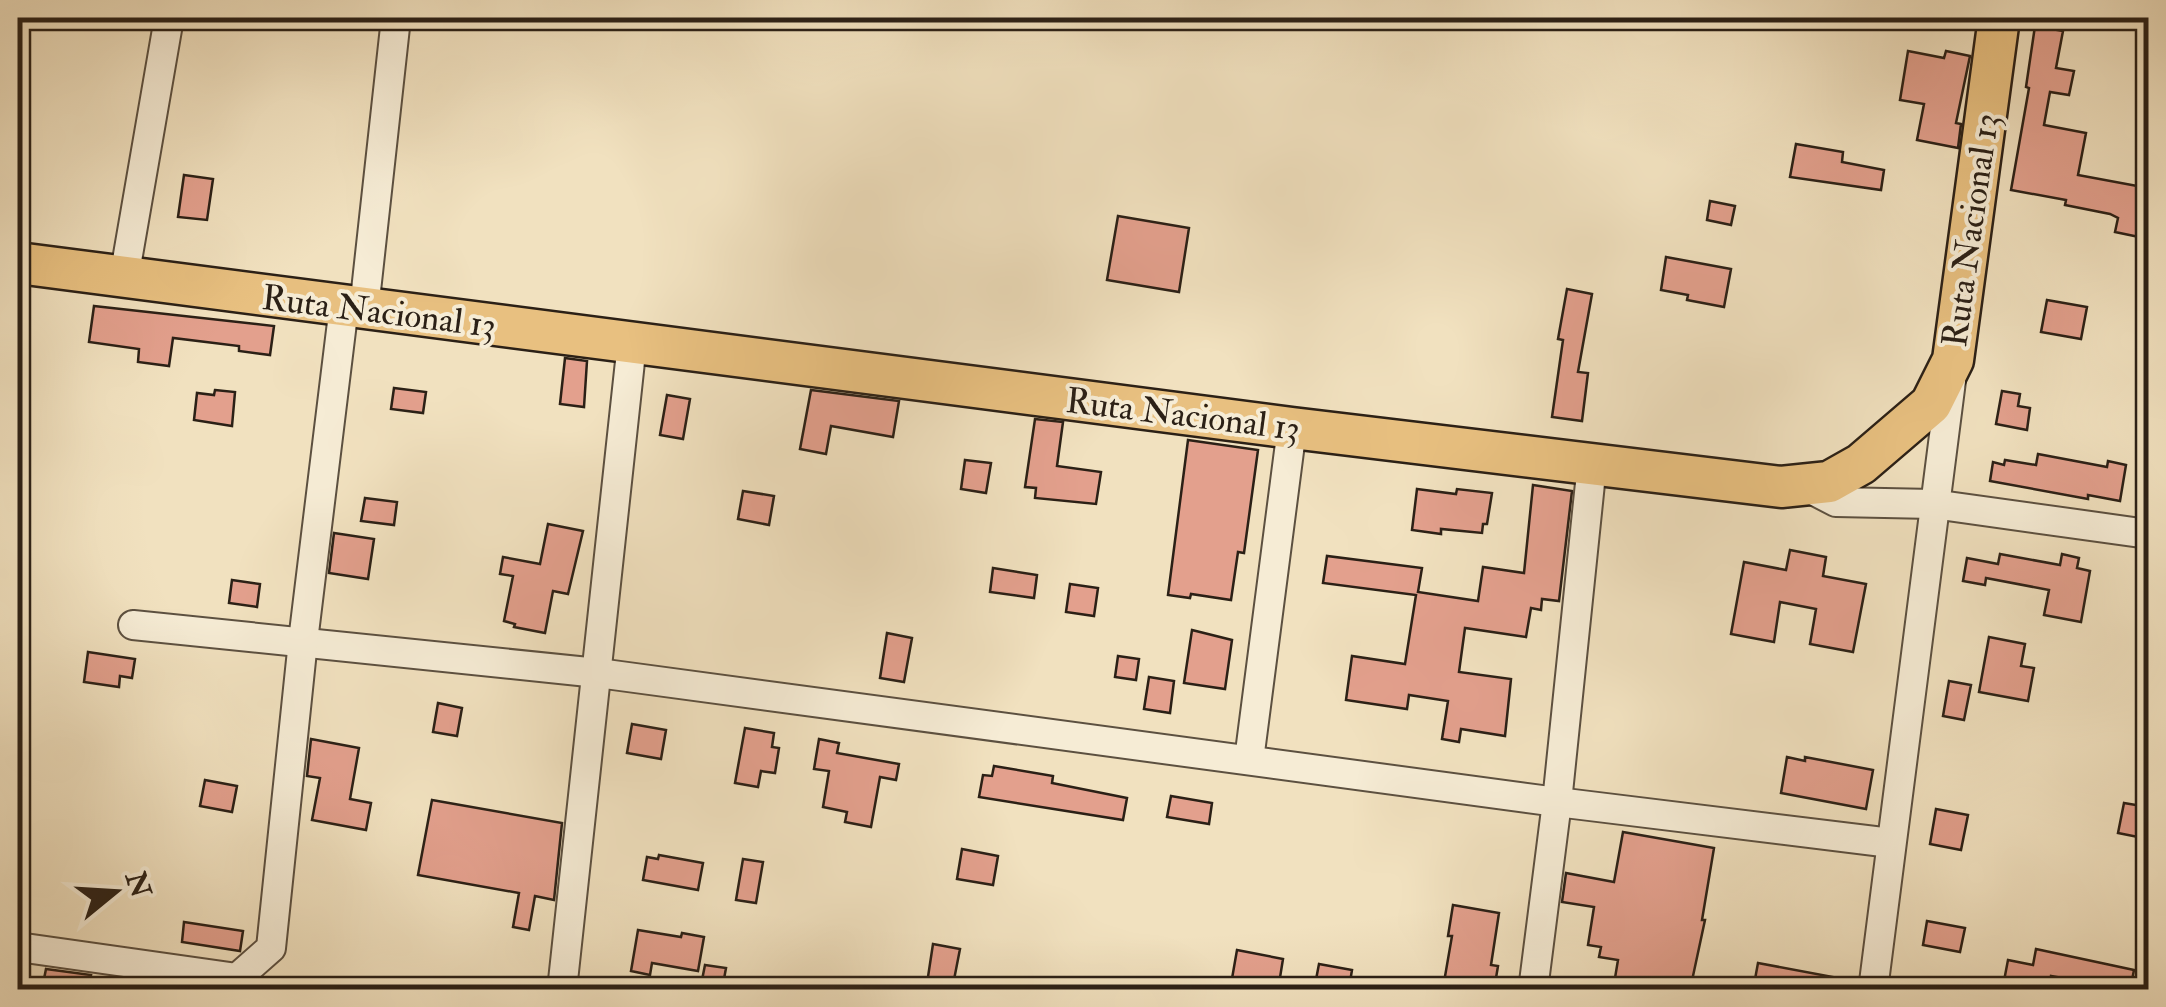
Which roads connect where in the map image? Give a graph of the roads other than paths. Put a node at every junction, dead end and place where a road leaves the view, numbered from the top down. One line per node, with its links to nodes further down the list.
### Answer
1 (169, 18): 5 (street)
2 (396, 18): 6 (street)
3 (1999, 18): 8 (highway, Ruta Nacional 13)
4 (18, 263): 5 (highway, Ruta Nacional 13)
5 (124, 278): 6 (highway, Ruta Nacional 13)
6 (354, 307): 7 (highway, Ruta Nacional 13); 15 (street)
7 (632, 343): 9 (highway, Ruta Nacional 13); 16 (street)
8 (1954, 360): 11 (highway, Ruta Nacional 13); 12 (street)
9 (1292, 428): 10 (highway, Ruta Nacional 13); 17 (street)
10 (1592, 464): 11 (highway, Ruta Nacional 13); 18 (street)
11 (1803, 485): 12 (street)
12 (1933, 504): 13 (street); 19 (street)
13 (2148, 534)
14 (133, 625): 15 (street)
15 (302, 641): 16 (street); 21 (street)
16 (598, 673): 17 (street); 22 (street)
17 (1248, 760): 18 (street)
18 (1557, 802): 19 (street); 23 (street)
19 (1891, 843): 24 (street)
20 (18, 947): 21 (street)
21 (236, 984)
22 (562, 990)
23 (1533, 990)
24 (1873, 990)

